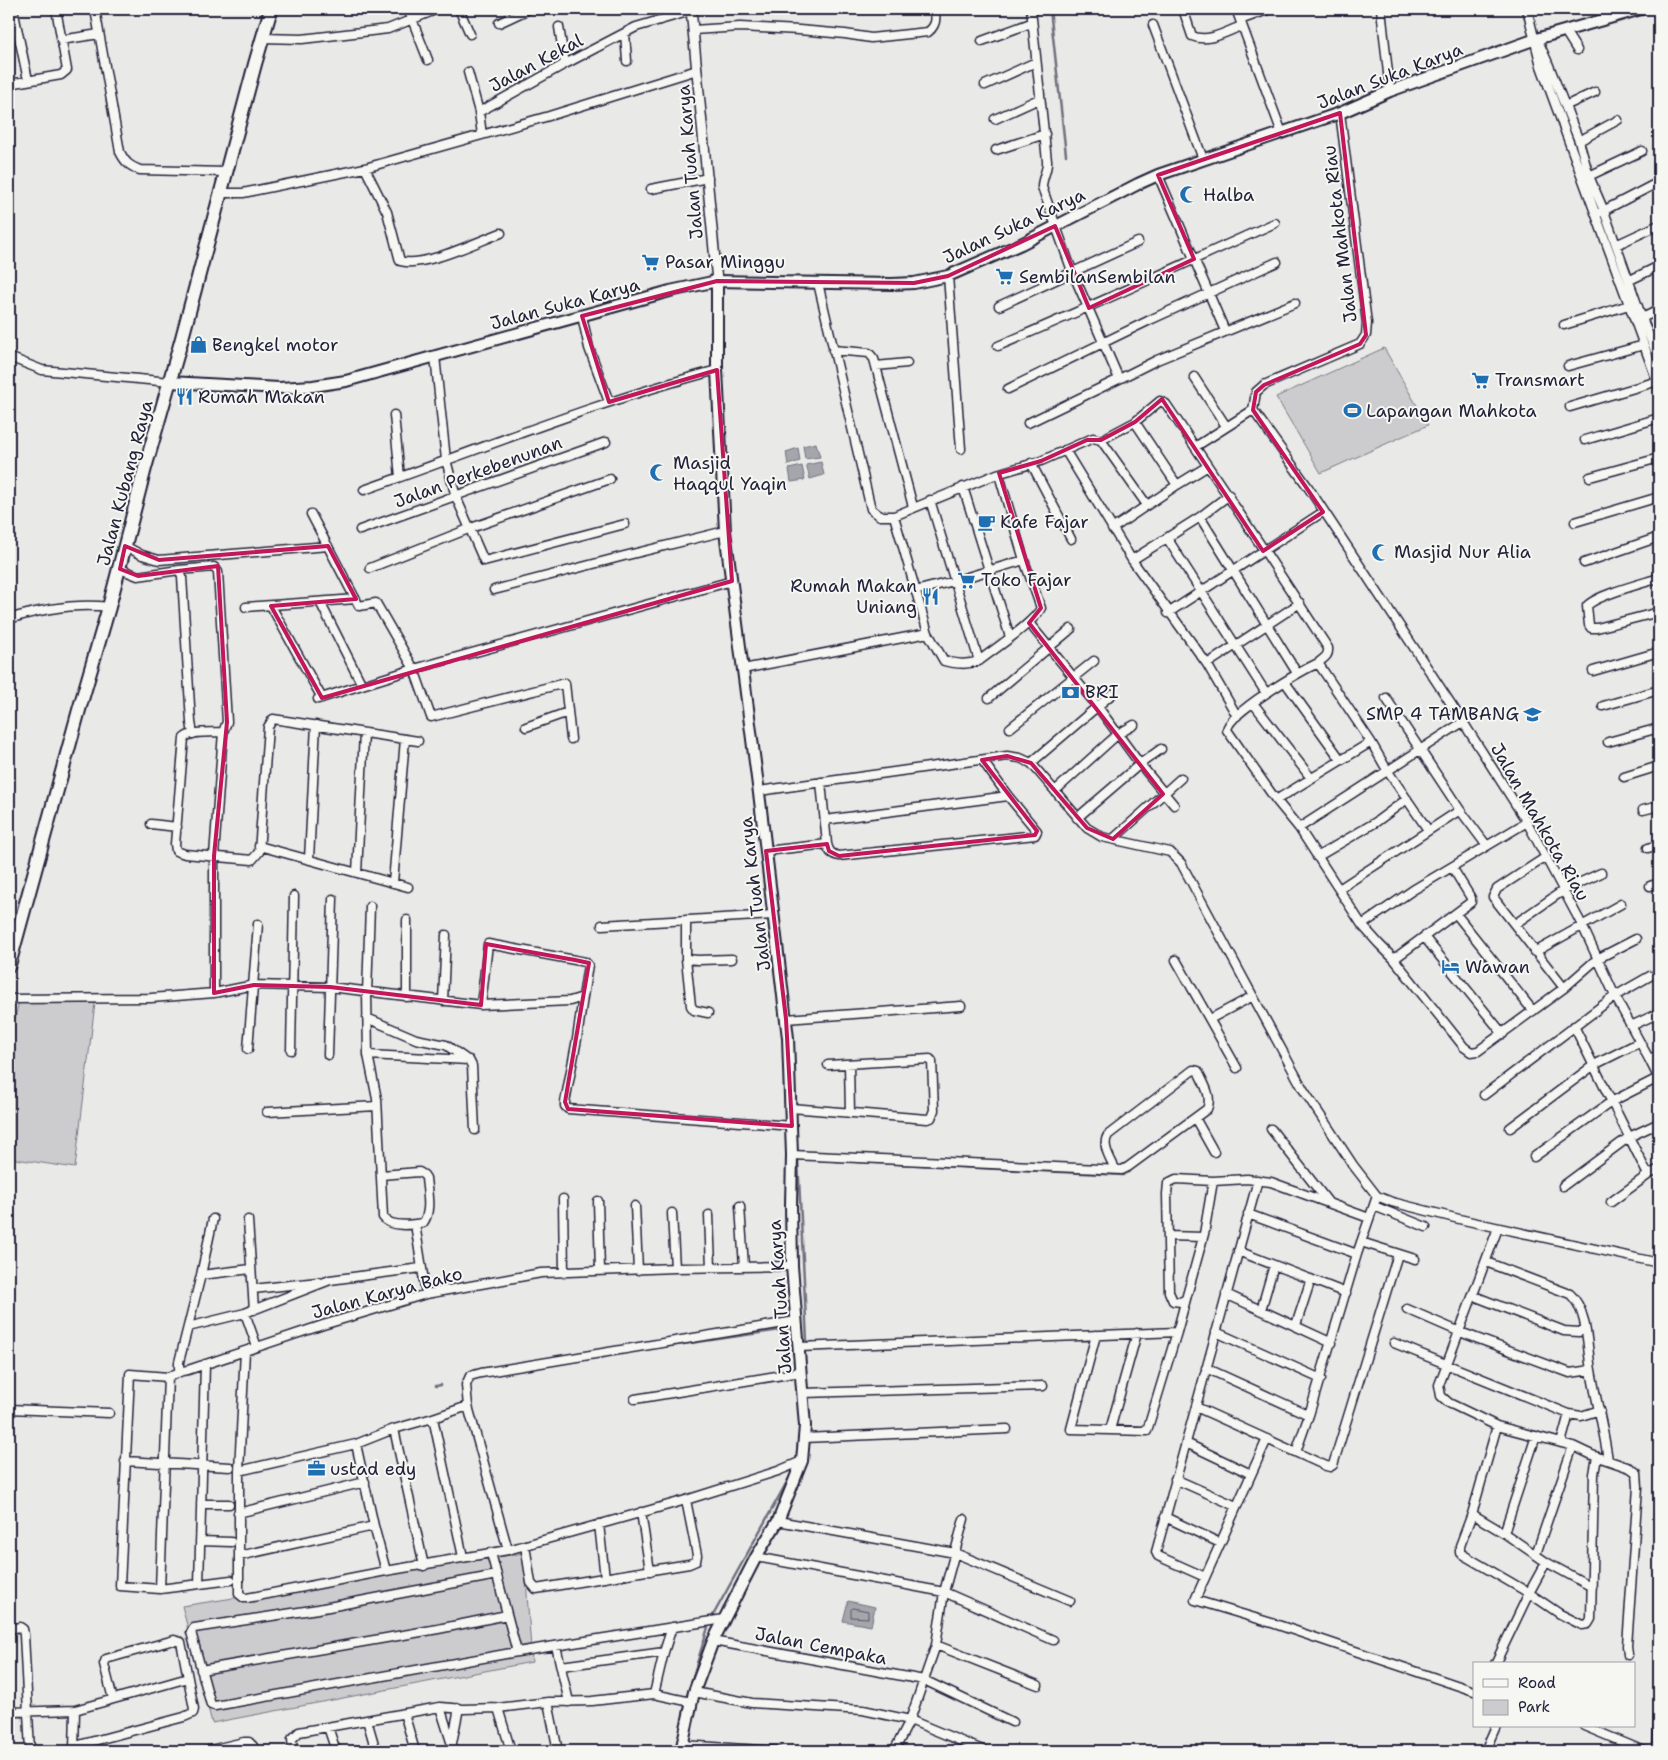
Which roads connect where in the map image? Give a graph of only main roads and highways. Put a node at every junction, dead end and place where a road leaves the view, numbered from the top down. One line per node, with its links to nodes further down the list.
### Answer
1 (271, 9): 4 (highway, Jalan Kubang Raya)
2 (1642, 9): 3 (main road, Jalan Suka Karya)
3 (717, 281): 4 (main road, Jalan Suka Karya); 6 (main road, Jalan Tuah Karya)
4 (170, 382): 5 (highway, Jalan Kubang Raya)
5 (9, 965)
6 (681, 1748)

